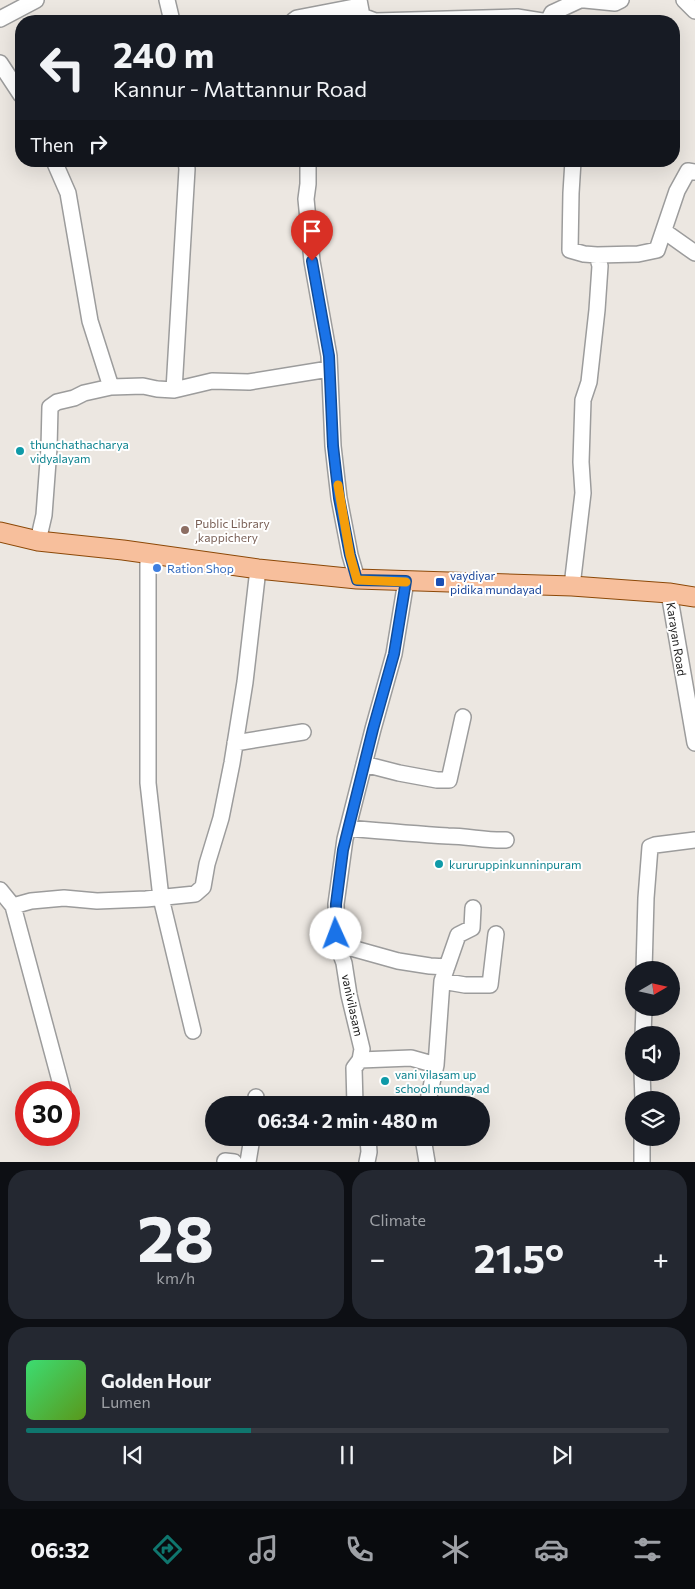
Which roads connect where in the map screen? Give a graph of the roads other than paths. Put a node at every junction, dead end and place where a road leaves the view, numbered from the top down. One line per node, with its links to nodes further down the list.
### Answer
1 (36, 0): 12 (street)
2 (167, 0): 9 (street)
3 (580, 0): 11 (street)
4 (585, 0): 5 (street)
5 (621, 0)
6 (684, 0): 8 (street)
7 (359, 3): 10 (street)
8 (695, 11)
9 (171, 15)
10 (309, 15)
11 (551, 15)
12 (0, 19)
13 (0, 63): 14 (street)
14 (15, 87)
15 (57, 167): 24 (street)
16 (187, 167): 25 (street)
17 (308, 167): 23 (street)
18 (573, 167): 22 (street)
19 (695, 172): 20 (street)
20 (664, 231): 21 (street); 22 (street)
21 (695, 253)
22 (598, 255): 32 (street)
23 (329, 369): 25 (street); 30 (street)
24 (111, 387): 25 (street); 27 (street)
25 (174, 390)
26 (0, 532): 27 (main road)
27 (38, 541): 28 (main road)
28 (148, 554): 29 (main road); 44 (street)
29 (258, 569): 30 (main road); 37 (street)
30 (357, 580): 31 (main road)
31 (406, 581): 32 (main road); 39 (street, vanivilasam)
32 (572, 586): 33 (main road)
33 (669, 593): 34 (main road); 38 (street, Karayan Road)
34 (695, 597)
35 (463, 717): 39 (street)
36 (303, 732): 37 (street)
37 (235, 743): 44 (street)
38 (695, 743)
39 (364, 764): 40 (street, vanivilasam)
40 (348, 828): 41 (street); 48 (street, vanivilasam)
41 (506, 840)
42 (695, 840): 49 (street)
43 (0, 890): 45 (street)
44 (161, 898): 45 (street); 51 (street)
45 (13, 906): 54 (street)
46 (473, 908): 50 (street)
47 (496, 934): 50 (street)
48 (337, 944): 50 (street); 52 (street, vanivilasam)
49 (644, 961)
50 (444, 974): 53 (street)
51 (193, 1031)
52 (360, 1060): 53 (street); 55 (street, vanivilasam)
53 (436, 1065): 56 (street)
54 (59, 1081)
55 (355, 1096)
56 (429, 1096)
57 (251, 1146): 63 (street)
58 (369, 1146): 64 (street)
59 (424, 1146): 65 (street)
60 (642, 1146): 66 (street)
61 (225, 1161): 62 (street)
62 (234, 1162)
63 (248, 1162)
64 (367, 1162)
65 (427, 1162)
66 (642, 1162)

